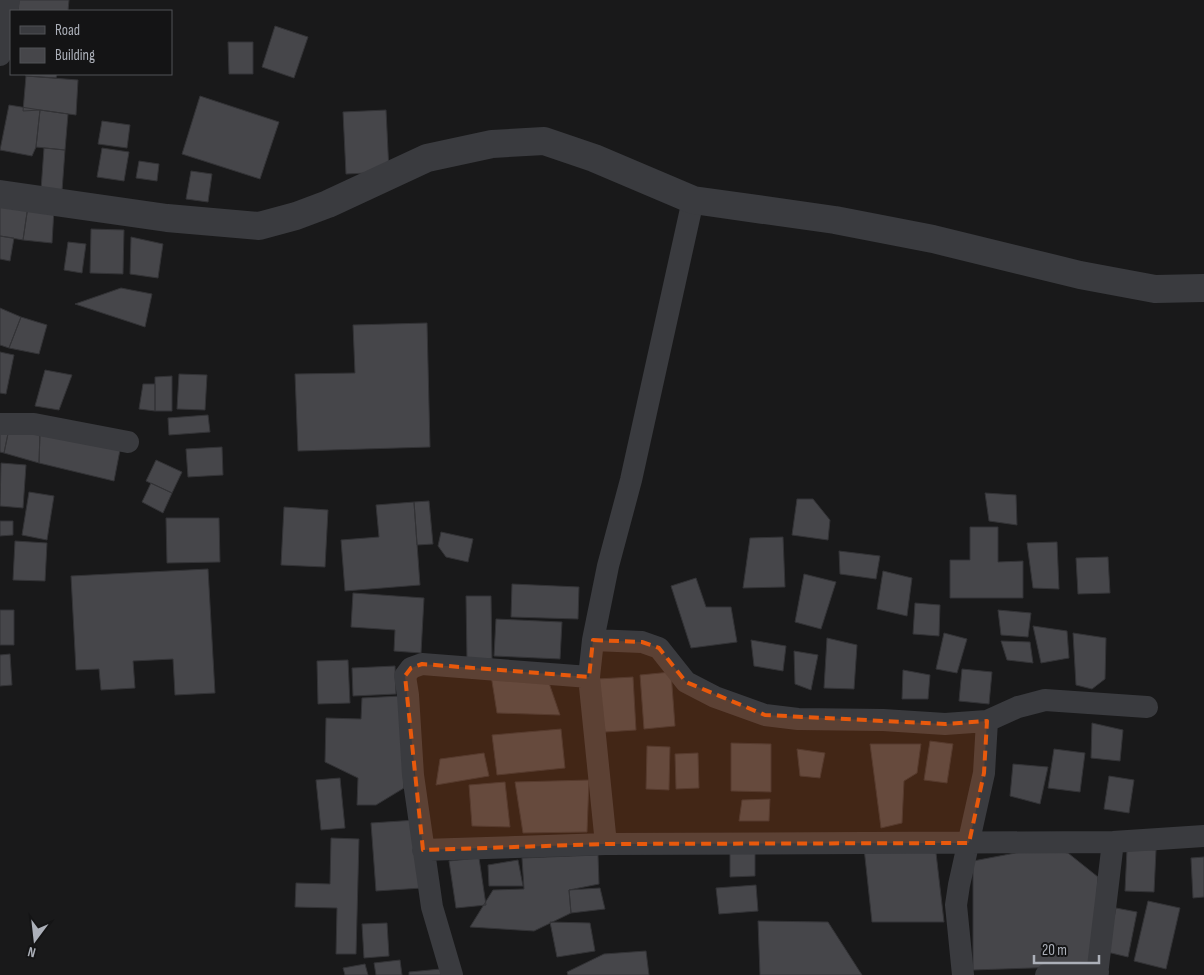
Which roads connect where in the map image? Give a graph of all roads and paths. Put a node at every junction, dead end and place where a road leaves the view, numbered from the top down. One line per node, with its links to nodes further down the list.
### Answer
1 (9, 0): 2 (street)
2 (0, 55)
3 (0, 194): 4 (street)
4 (693, 200): 5 (street); 8 (street)
5 (1204, 288)
6 (0, 424): 7 (street)
7 (128, 442)
8 (593, 640): 9 (street); 11 (street)
9 (589, 677): 14 (street); 16 (street)
10 (1147, 707): 11 (street)
11 (988, 720): 15 (street)
12 (1204, 836): 13 (street)
13 (1113, 842): 15 (street); 17 (street)
14 (606, 844): 15 (street); 16 (street)
15 (969, 844): 19 (street)
16 (424, 850): 18 (street)
17 (1098, 974): 20 (street)
18 (452, 975)
19 (963, 975)
20 (1046, 975)

